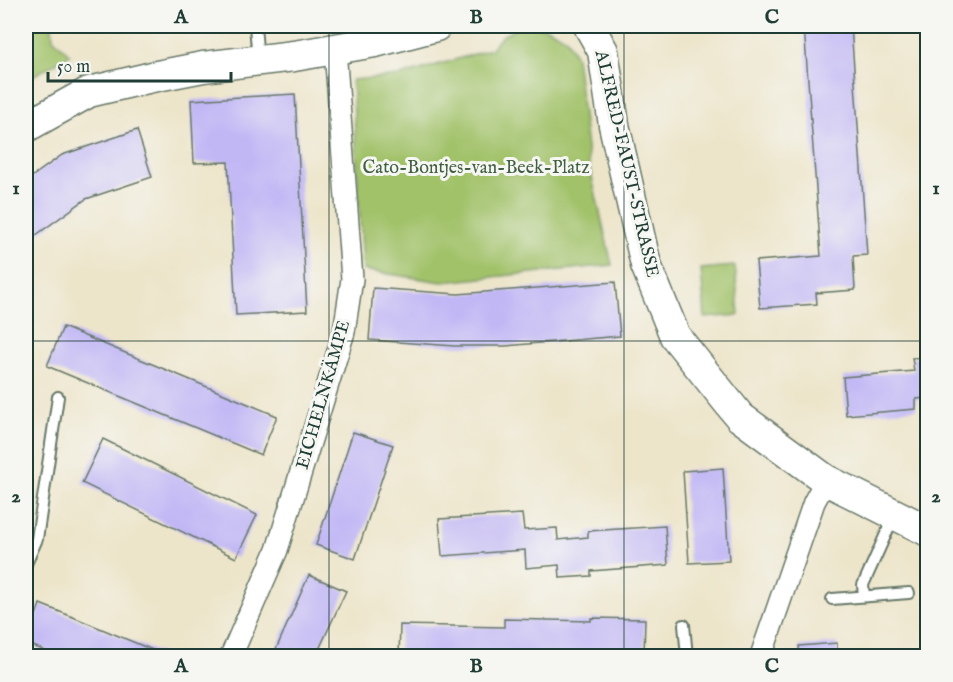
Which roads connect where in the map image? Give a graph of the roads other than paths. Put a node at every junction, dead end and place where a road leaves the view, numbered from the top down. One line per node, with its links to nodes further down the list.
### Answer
1 (255, 26): 5 (lane)
2 (436, 26): 4 (street)
3 (589, 26): 8 (street, ALFRED-FAUST-STRASSE)
4 (335, 49): 5 (street); 16 (street, EICHELNKÄMPE)
5 (258, 60): 6 (street)
6 (26, 127)
7 (58, 397): 11 (lane)
8 (826, 480): 9 (street, ALFRED-FAUST-STRASSE); 18 (street)
9 (894, 516): 10 (street, ALFRED-FAUST-STRASSE); 13 (lane)
10 (927, 531)
11 (26, 564)
12 (909, 594): 13 (lane)
13 (864, 596): 14 (lane)
14 (832, 599)
15 (684, 625): 17 (lane)
16 (231, 657)
17 (687, 657)
18 (761, 657)

